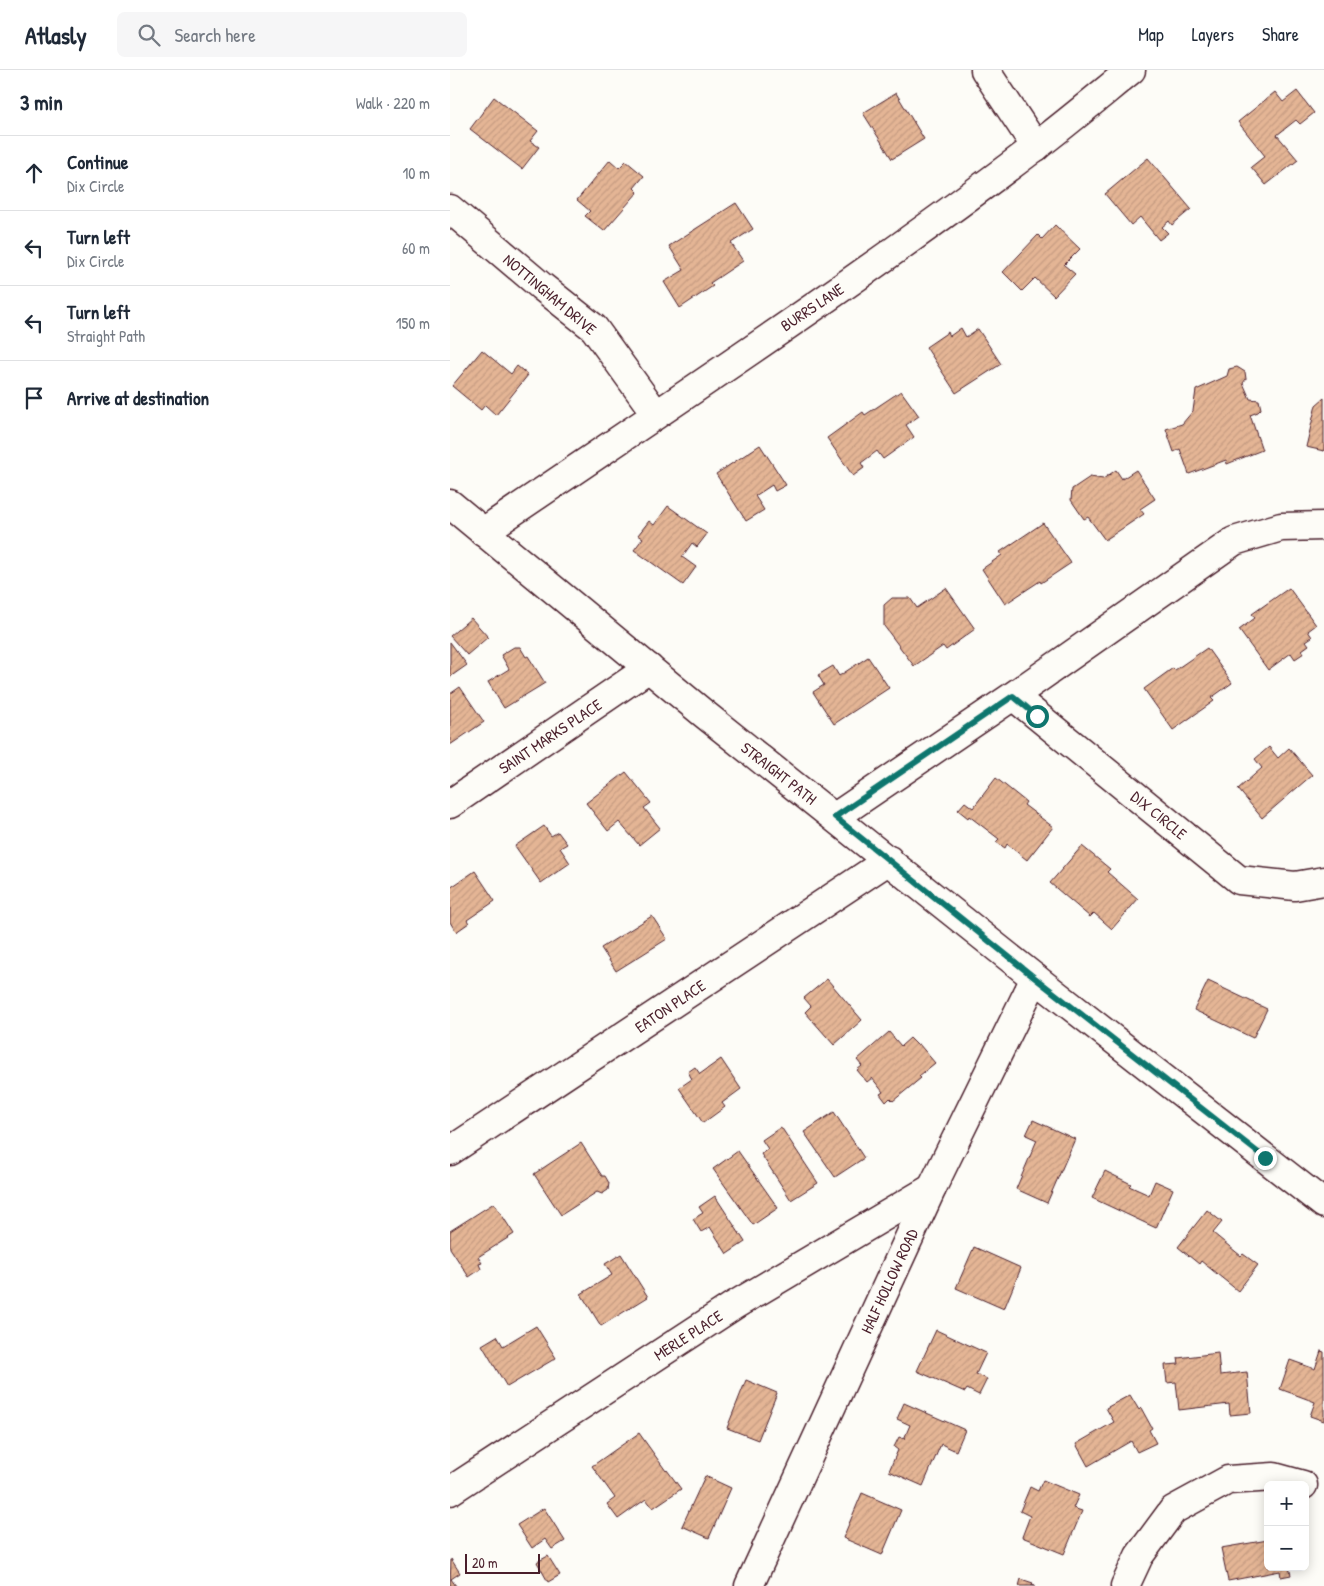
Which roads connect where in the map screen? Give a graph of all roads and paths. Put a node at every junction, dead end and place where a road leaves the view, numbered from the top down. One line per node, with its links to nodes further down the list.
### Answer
1 (985, 70): 3 (street)
2 (1131, 70): 3 (street, BURRS LANE)
3 (1036, 146): 5 (street, BURRS LANE)
4 (450, 209): 5 (street, NOTTINGHAM DRIVE)
5 (656, 414): 8 (street, BURRS LANE)
6 (450, 504): 8 (street, STRAIGHT PATH)
7 (1324, 526): 10 (street)
8 (483, 532): 9 (street, STRAIGHT PATH)
9 (649, 668): 11 (street, SAINT MARKS PLACE); 12 (street, STRAIGHT PATH)
10 (1013, 696): 12 (street); 14 (street, DIX CIRCLE)
11 (450, 804)
12 (835, 817): 13 (street, STRAIGHT PATH)
13 (889, 860): 15 (street, STRAIGHT PATH); 16 (street, EATON PLACE)
14 (1324, 881)
15 (1035, 978): 17 (street, HALF HOLLOW ROAD); 18 (street, STRAIGHT PATH)
16 (450, 1151)
17 (932, 1188): 21 (street, MERLE PLACE); 23 (street, HALF HOLLOW ROAD)
18 (1324, 1204)
19 (1289, 1481): 24 (street)
20 (1309, 1486): 22 (street)
21 (450, 1491)
22 (1324, 1491)
23 (749, 1586)
24 (1125, 1586)

